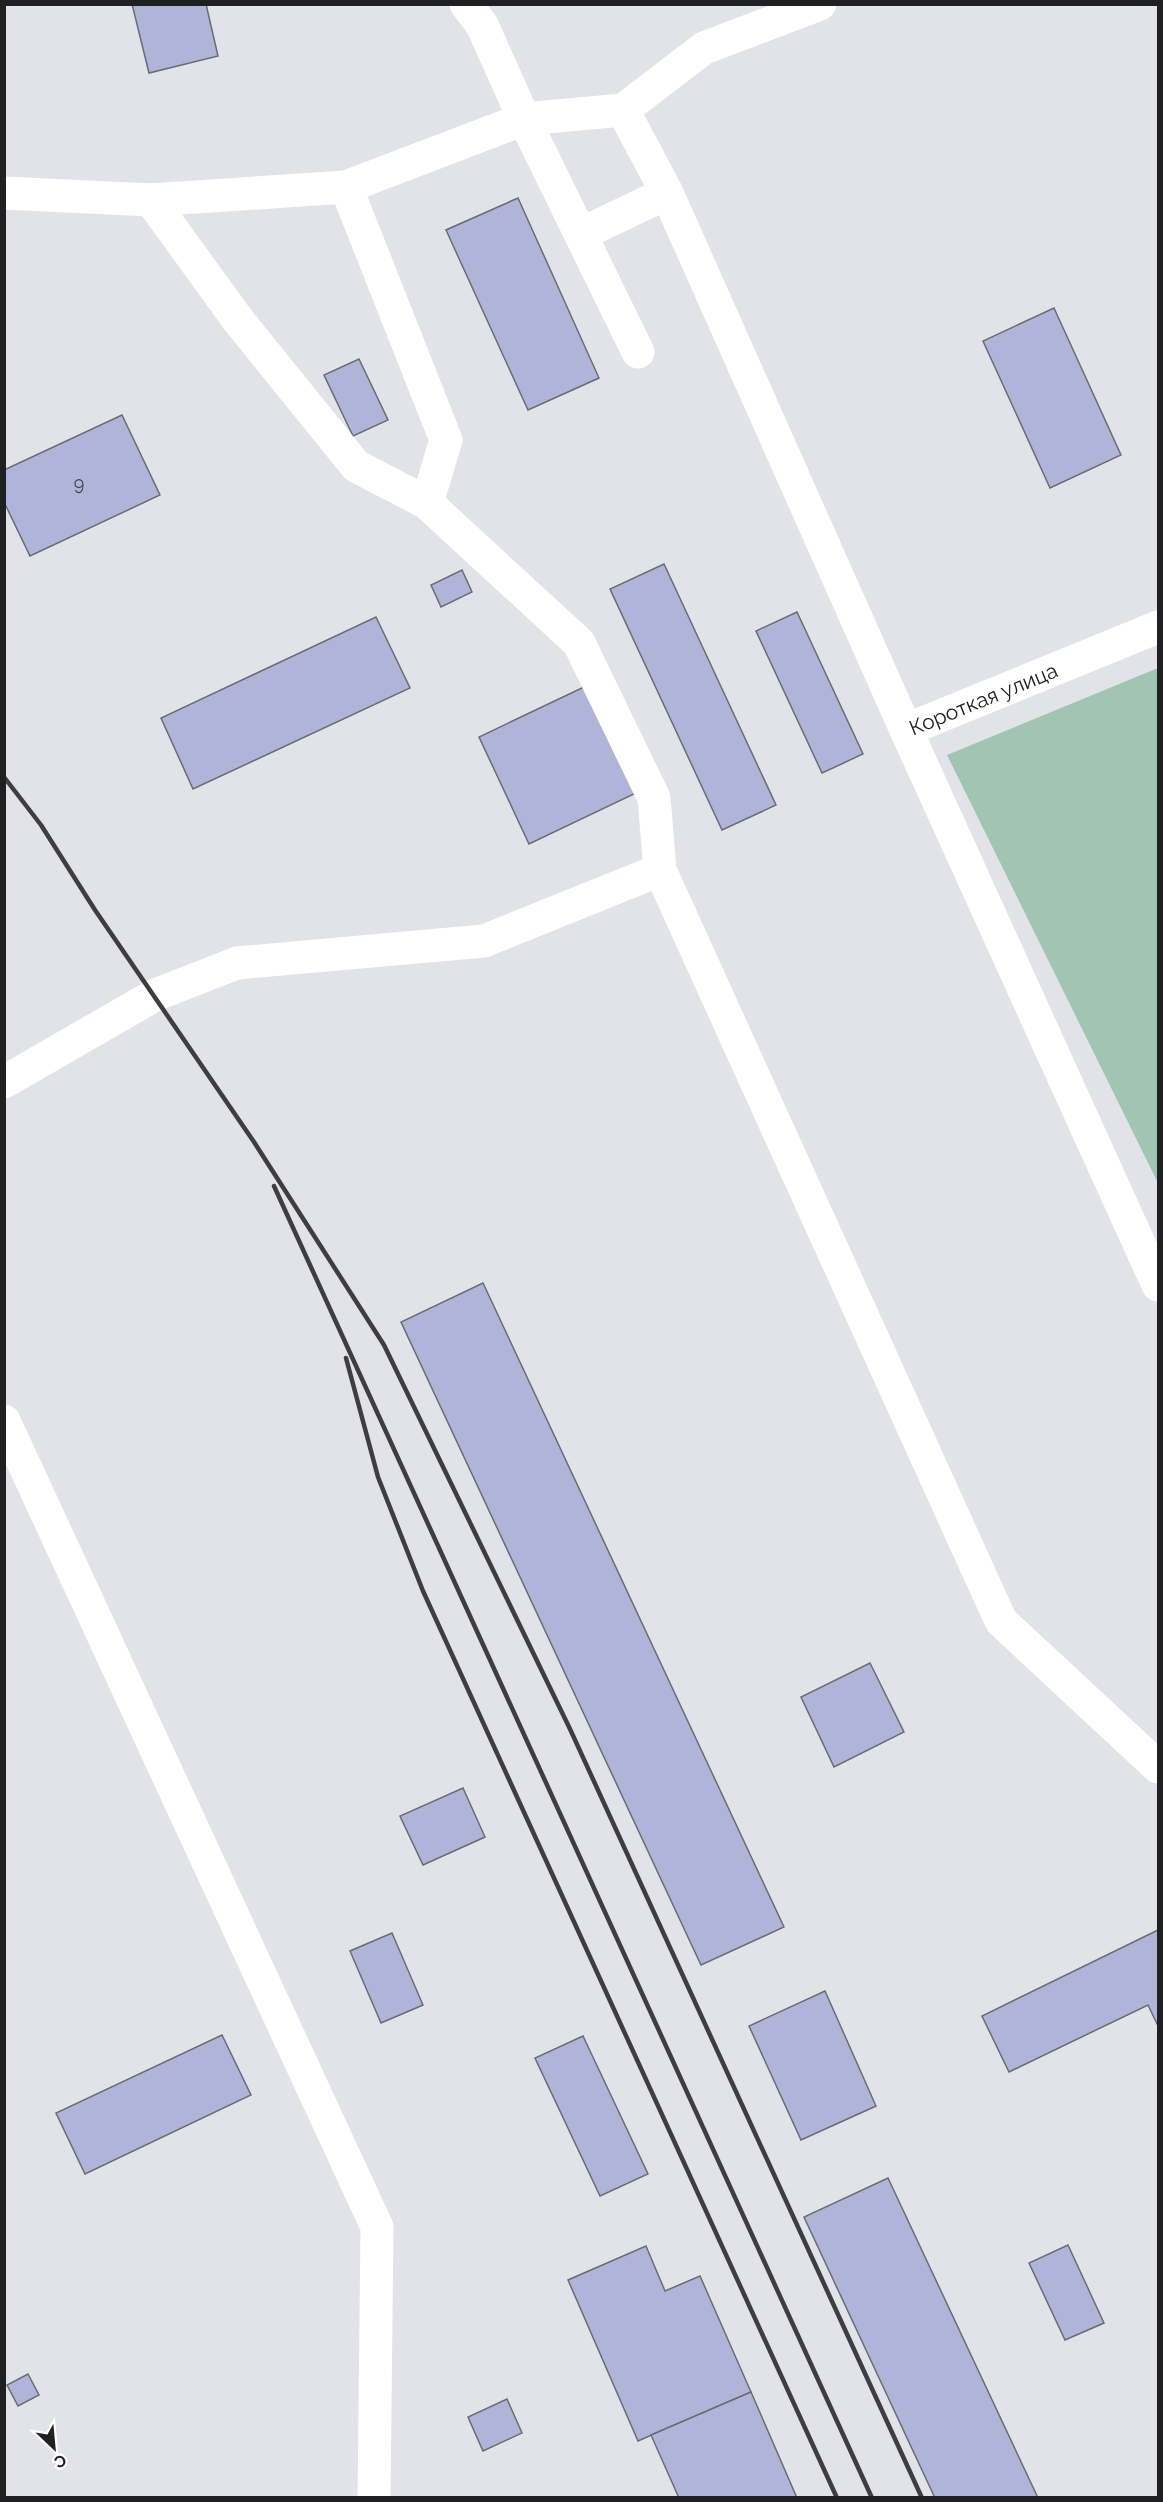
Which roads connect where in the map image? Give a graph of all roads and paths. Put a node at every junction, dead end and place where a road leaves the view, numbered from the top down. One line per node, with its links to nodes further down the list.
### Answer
1 (466, 4): 4 (street)
2 (820, 4): 3 (street)
3 (623, 110): 4 (street); 7 (street, Короткая улица)
4 (524, 119): 5 (street); 9 (street)
5 (346, 187): 8 (street); 11 (street)
6 (4, 193): 8 (street)
7 (667, 193): 9 (street); 13 (street, Короткая улица)
8 (151, 200): 11 (street)
9 (581, 234): 10 (street)
10 (638, 352)
11 (427, 503): 14 (street)
12 (1158, 627): 13 (street, Короткая улица)
13 (906, 730): 16 (street)
14 (660, 870): 15 (street); 18 (street)
15 (4, 1082)
16 (1158, 1285)
17 (4, 1421): 19 (street)
18 (1158, 1767)
19 (374, 2498)

